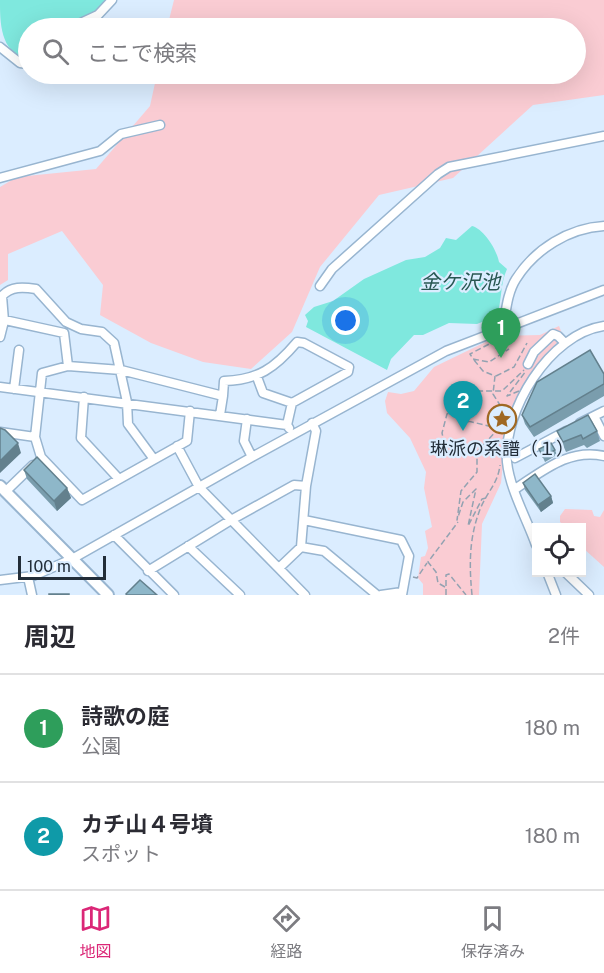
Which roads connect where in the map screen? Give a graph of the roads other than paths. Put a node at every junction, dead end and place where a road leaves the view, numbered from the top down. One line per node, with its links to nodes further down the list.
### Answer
1 (112, 0): 2 (street)
2 (92, 18)
3 (0, 47): 4 (street)
4 (18, 61)
5 (160, 125): 7 (street)
6 (604, 136): 9 (street)
7 (0, 178)
8 (604, 226): 13 (street)
9 (320, 286)
10 (604, 290): 13 (street)
11 (2, 320): 14 (street); 18 (street); 19 (street)
12 (604, 326): 15 (street)
13 (502, 328): 33 (street)
14 (0, 337)
15 (565, 343): 17 (street); 17 (street)
16 (19, 350): 22 (street)
17 (532, 364): 49 (street)
18 (68, 366): 19 (street); 23 (street)
19 (121, 370): 24 (street); 26 (street)
20 (257, 377): 24 (street); 27 (street); 27 (street)
21 (0, 387): 22 (street)
22 (14, 388): 23 (street)
23 (41, 392): 25 (street); 37 (street)
24 (223, 396): 30 (street)
25 (84, 397): 26 (street); 45 (street)
26 (127, 402): 28 (street); 43 (street)
27 (292, 403): 34 (street)
28 (190, 411): 30 (street); 39 (street)
29 (604, 411): 31 (street)
30 (220, 415): 32 (street)
31 (594, 416): 38 (street); 44 (street)
32 (247, 419): 34 (street); 42 (street)
33 (312, 423): 36 (street); 46 (street)
34 (287, 425): 36 (street)
35 (0, 432): 37 (street)
36 (293, 434): 42 (street)
37 (35, 436): 41 (street)
38 (604, 436)
39 (177, 446): 45 (street); 47 (street)
40 (604, 456): 49 (street)
41 (41, 457): 45 (street); 48 (street)
42 (252, 457): 47 (street)
43 (153, 458)
44 (514, 458)
45 (119, 479)
46 (306, 486): 50 (street); 51 (street)
47 (199, 487): 50 (street); 53 (street)
48 (2, 489): 56 (main road)
49 (515, 489): 52 (street)
50 (231, 520): 54 (street); 57 (street)
51 (304, 520): 55 (street); 63 (street)
52 (532, 532)
53 (114, 535): 56 (street); 58 (street)
54 (188, 546): 58 (street); 67 (street)
55 (301, 547): 57 (street); 69 (street)
56 (72, 559): 59 (street); 65 (main road)
57 (279, 568): 68 (street)
58 (148, 571): 66 (street)
59 (28, 577): 62 (street); 64 (street)
60 (549, 577): 70 (street)
61 (569, 577): 71 (street)
62 (0, 580)
63 (402, 594): 69 (street)
64 (32, 595)
65 (108, 595)
66 (174, 595)
67 (240, 595)
68 (305, 595)
69 (379, 595)
70 (556, 595)
71 (589, 595)

